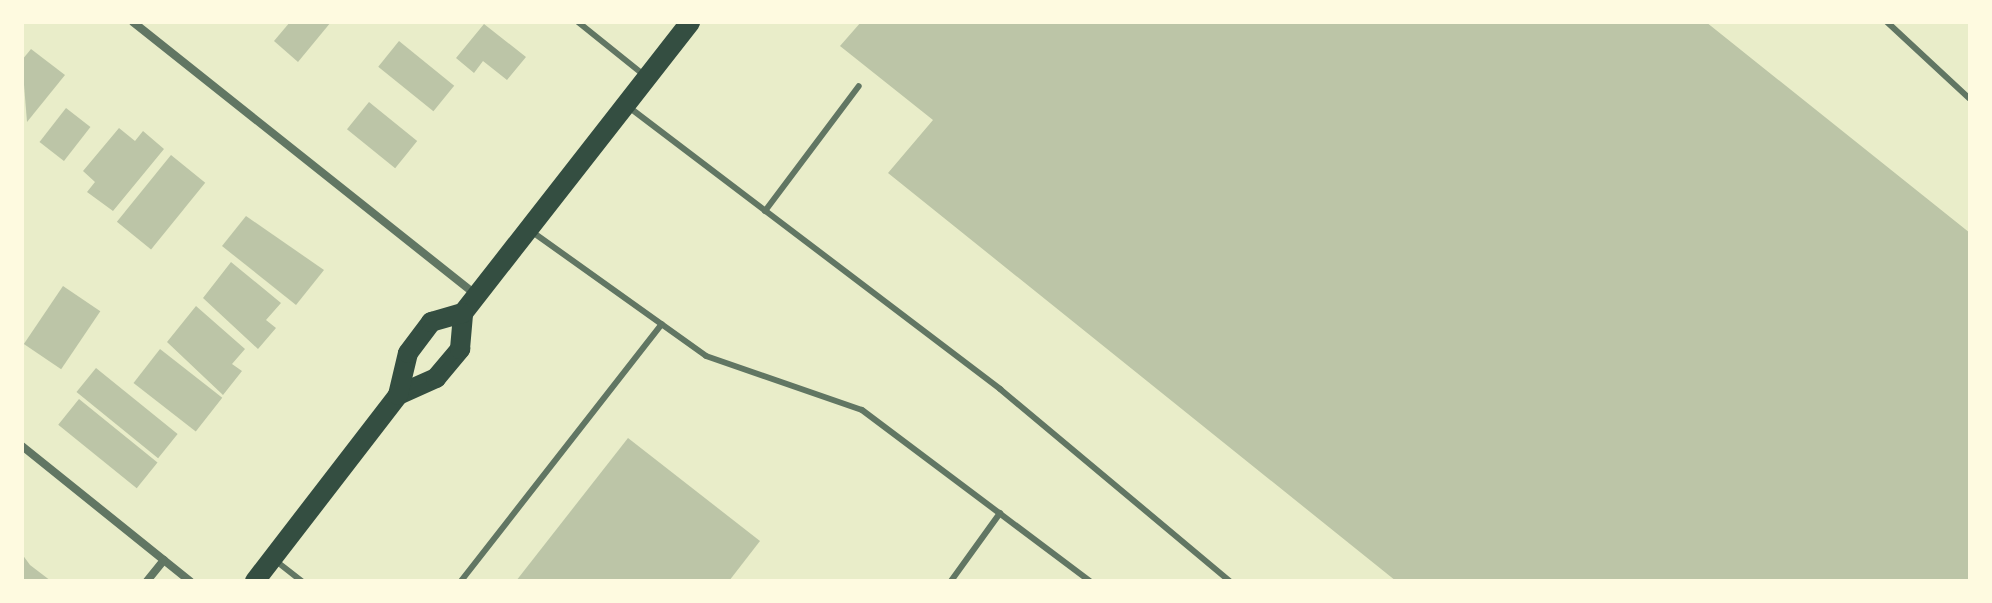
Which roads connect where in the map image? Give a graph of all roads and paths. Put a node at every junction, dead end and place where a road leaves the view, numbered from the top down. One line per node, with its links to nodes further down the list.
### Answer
1 (133, 22): 11 (street)
2 (578, 22): 5 (lane)
3 (690, 22): 5 (main road)
4 (1887, 22): 7 (lane)
5 (647, 77): 8 (main road)
6 (859, 86): 9 (lane)
7 (1970, 99)
8 (625, 105): 9 (lane); 10 (main road)
9 (765, 211): 26 (lane)
10 (529, 229): 11 (main road); 13 (lane)
11 (477, 296): 12 (main road)
12 (463, 313): 14 (main road); 14 (main road)
13 (662, 324): 16 (lane); 23 (lane)
14 (398, 395): 17 (main road)
15 (22, 446): 18 (street)
16 (1000, 513): 24 (lane); 25 (lane)
17 (272, 558): 21 (main road); 22 (lane)
18 (164, 560): 19 (street); 20 (street)
19 (147, 581)
20 (190, 581)
21 (255, 581)
22 (302, 581)
23 (461, 581)
24 (951, 581)
25 (1090, 581)
26 (1230, 581)

